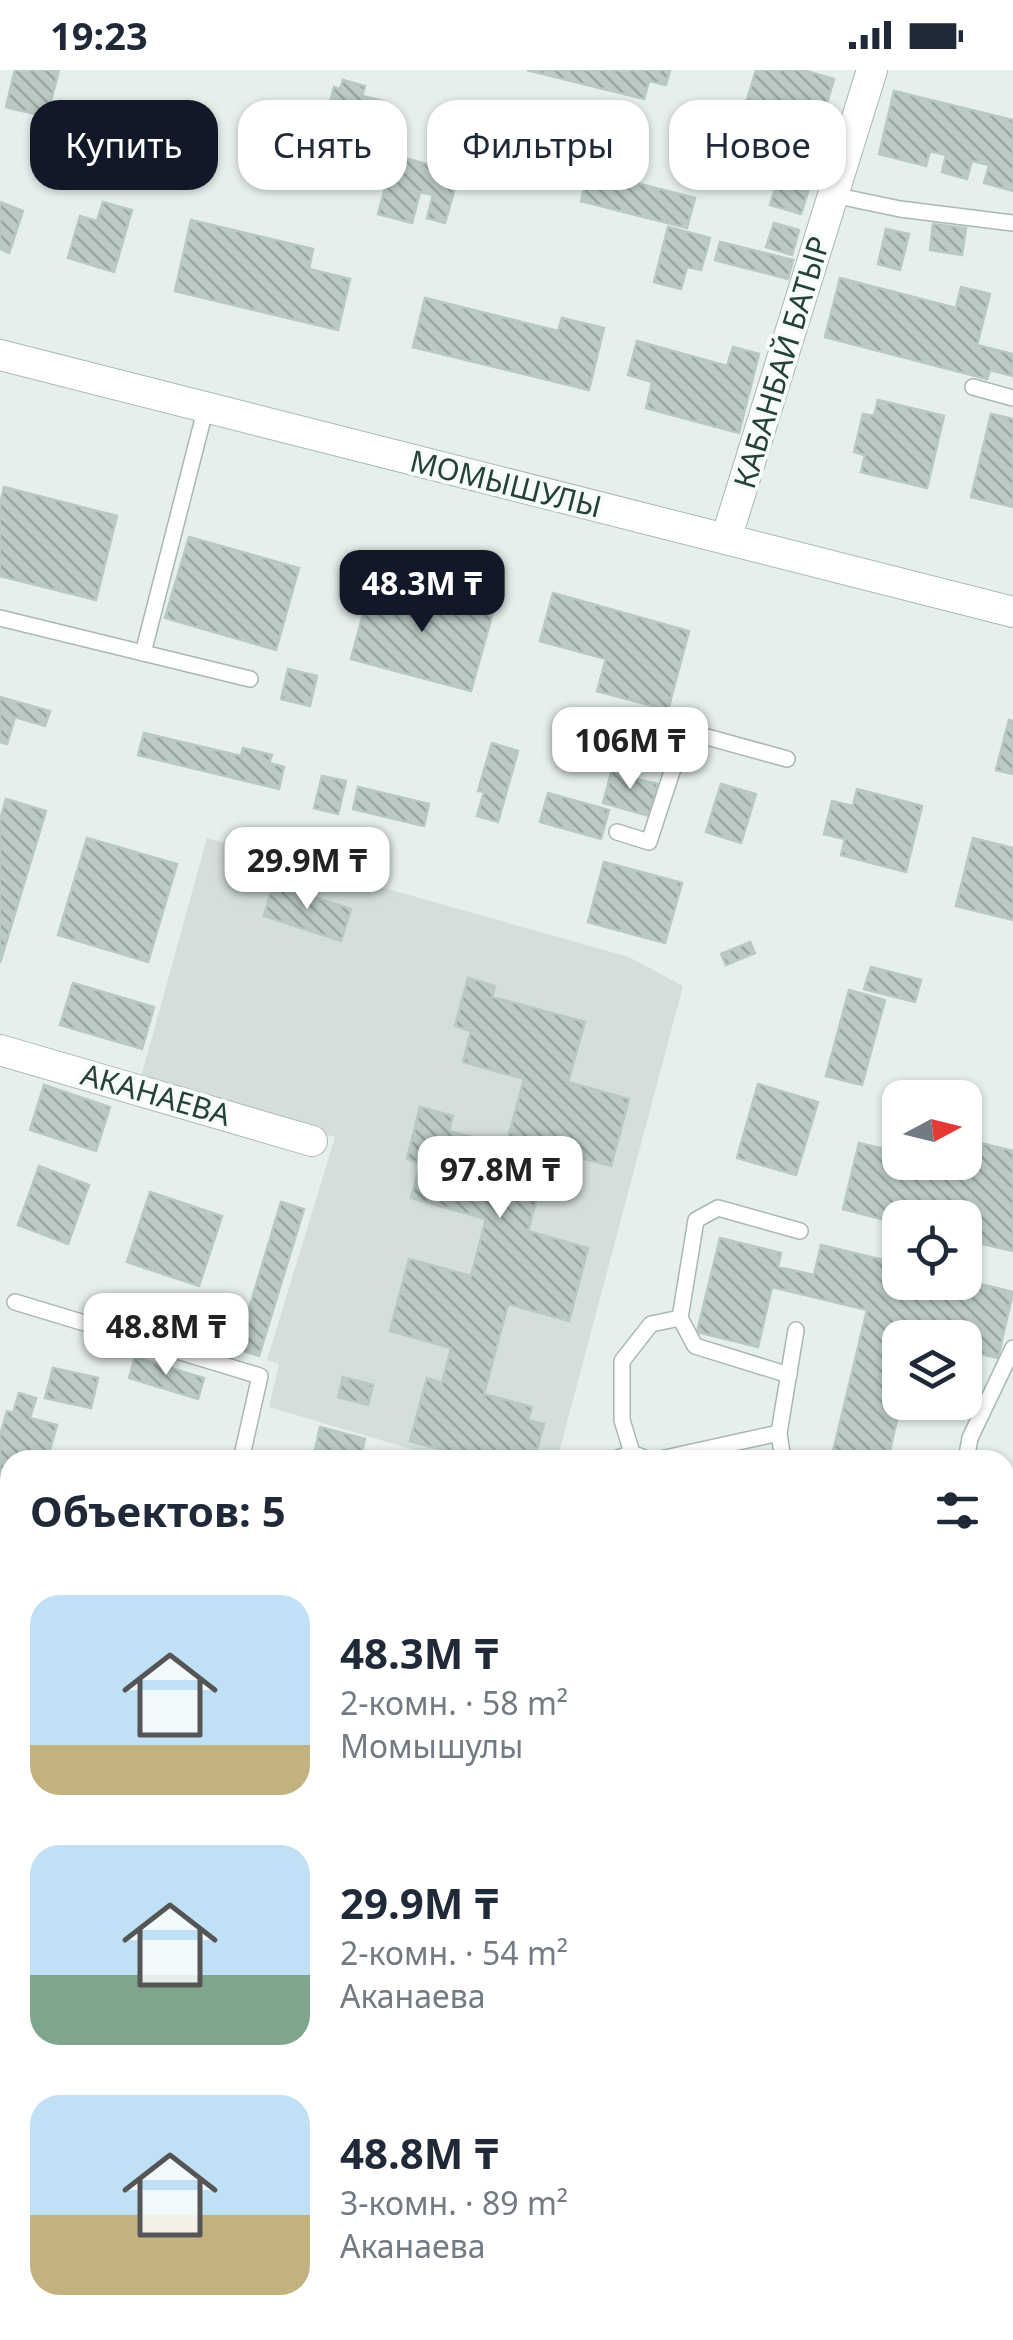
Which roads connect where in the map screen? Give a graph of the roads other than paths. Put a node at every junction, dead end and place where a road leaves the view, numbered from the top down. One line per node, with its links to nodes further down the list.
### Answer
1 (872, 70): 2 (main road, КАБАНБАЙ БАТЫР)
2 (833, 195): 3 (lane); 8 (main road, КАБАНБАЙ БАТЫР)
3 (1013, 223)
4 (0, 355): 7 (main road, МОМЫШУЛЫ)
5 (973, 387): 6 (lane)
6 (1013, 398)
7 (206, 407): 8 (main road, МОМЫШУЛЫ); 11 (lane)
8 (726, 539): 9 (main road, МОМЫШУЛЫ)
9 (1013, 612)
10 (0, 618): 11 (lane)
11 (143, 653): 12 (lane)
12 (250, 679)
13 (787, 759): 14 (lane)
14 (617, 832)
15 (0, 1050): 16 (main road, АКАНАЕВА)
16 (312, 1141)
17 (800, 1231): 19 (lane)
18 (15, 1302): 24 (lane)
19 (680, 1318): 22 (lane); 25 (lane)
20 (796, 1330): 22 (lane)
21 (1013, 1348): 28 (lane)
22 (789, 1374): 23 (lane)
23 (778, 1433): 26 (lane); 27 (lane)
24 (243, 1450)
25 (631, 1450)
26 (699, 1450)
27 (781, 1450)
28 (968, 1450)

